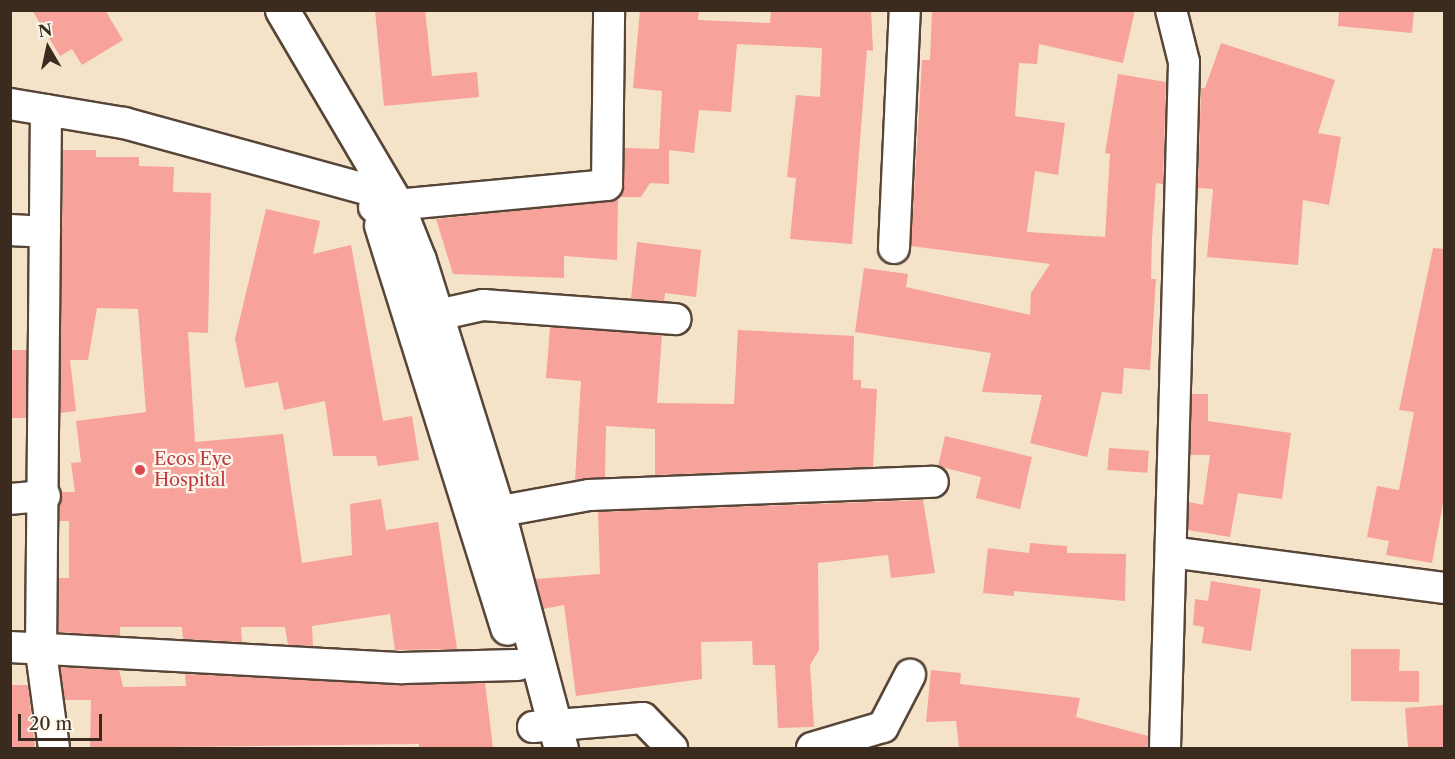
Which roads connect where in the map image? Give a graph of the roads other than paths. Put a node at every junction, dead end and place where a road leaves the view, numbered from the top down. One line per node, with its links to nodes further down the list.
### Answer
1 (258, 10): 8 (street)
2 (282, 10): 8 (street)
3 (609, 10): 8 (street)
4 (905, 10): 11 (street)
5 (1170, 10): 18 (street)
6 (10, 104): 7 (street)
7 (46, 110): 8 (street); 10 (street)
8 (378, 200): 12 (street)
9 (10, 230): 10 (street)
10 (45, 232): 15 (street)
11 (894, 248)
12 (427, 317): 13 (street); 17 (street)
13 (675, 319)
14 (933, 482): 17 (street)
15 (45, 496): 16 (street); 21 (street)
16 (10, 499)
17 (486, 514): 22 (street); 24 (street)
18 (1171, 552): 19 (street); 28 (street)
19 (1444, 588)
20 (10, 647): 21 (street)
21 (41, 652): 22 (street); 25 (street)
22 (518, 665): 24 (street)
23 (910, 675): 27 (street)
24 (547, 737): 26 (street)
25 (54, 748)
26 (672, 748)
27 (812, 748)
28 (1165, 748)

